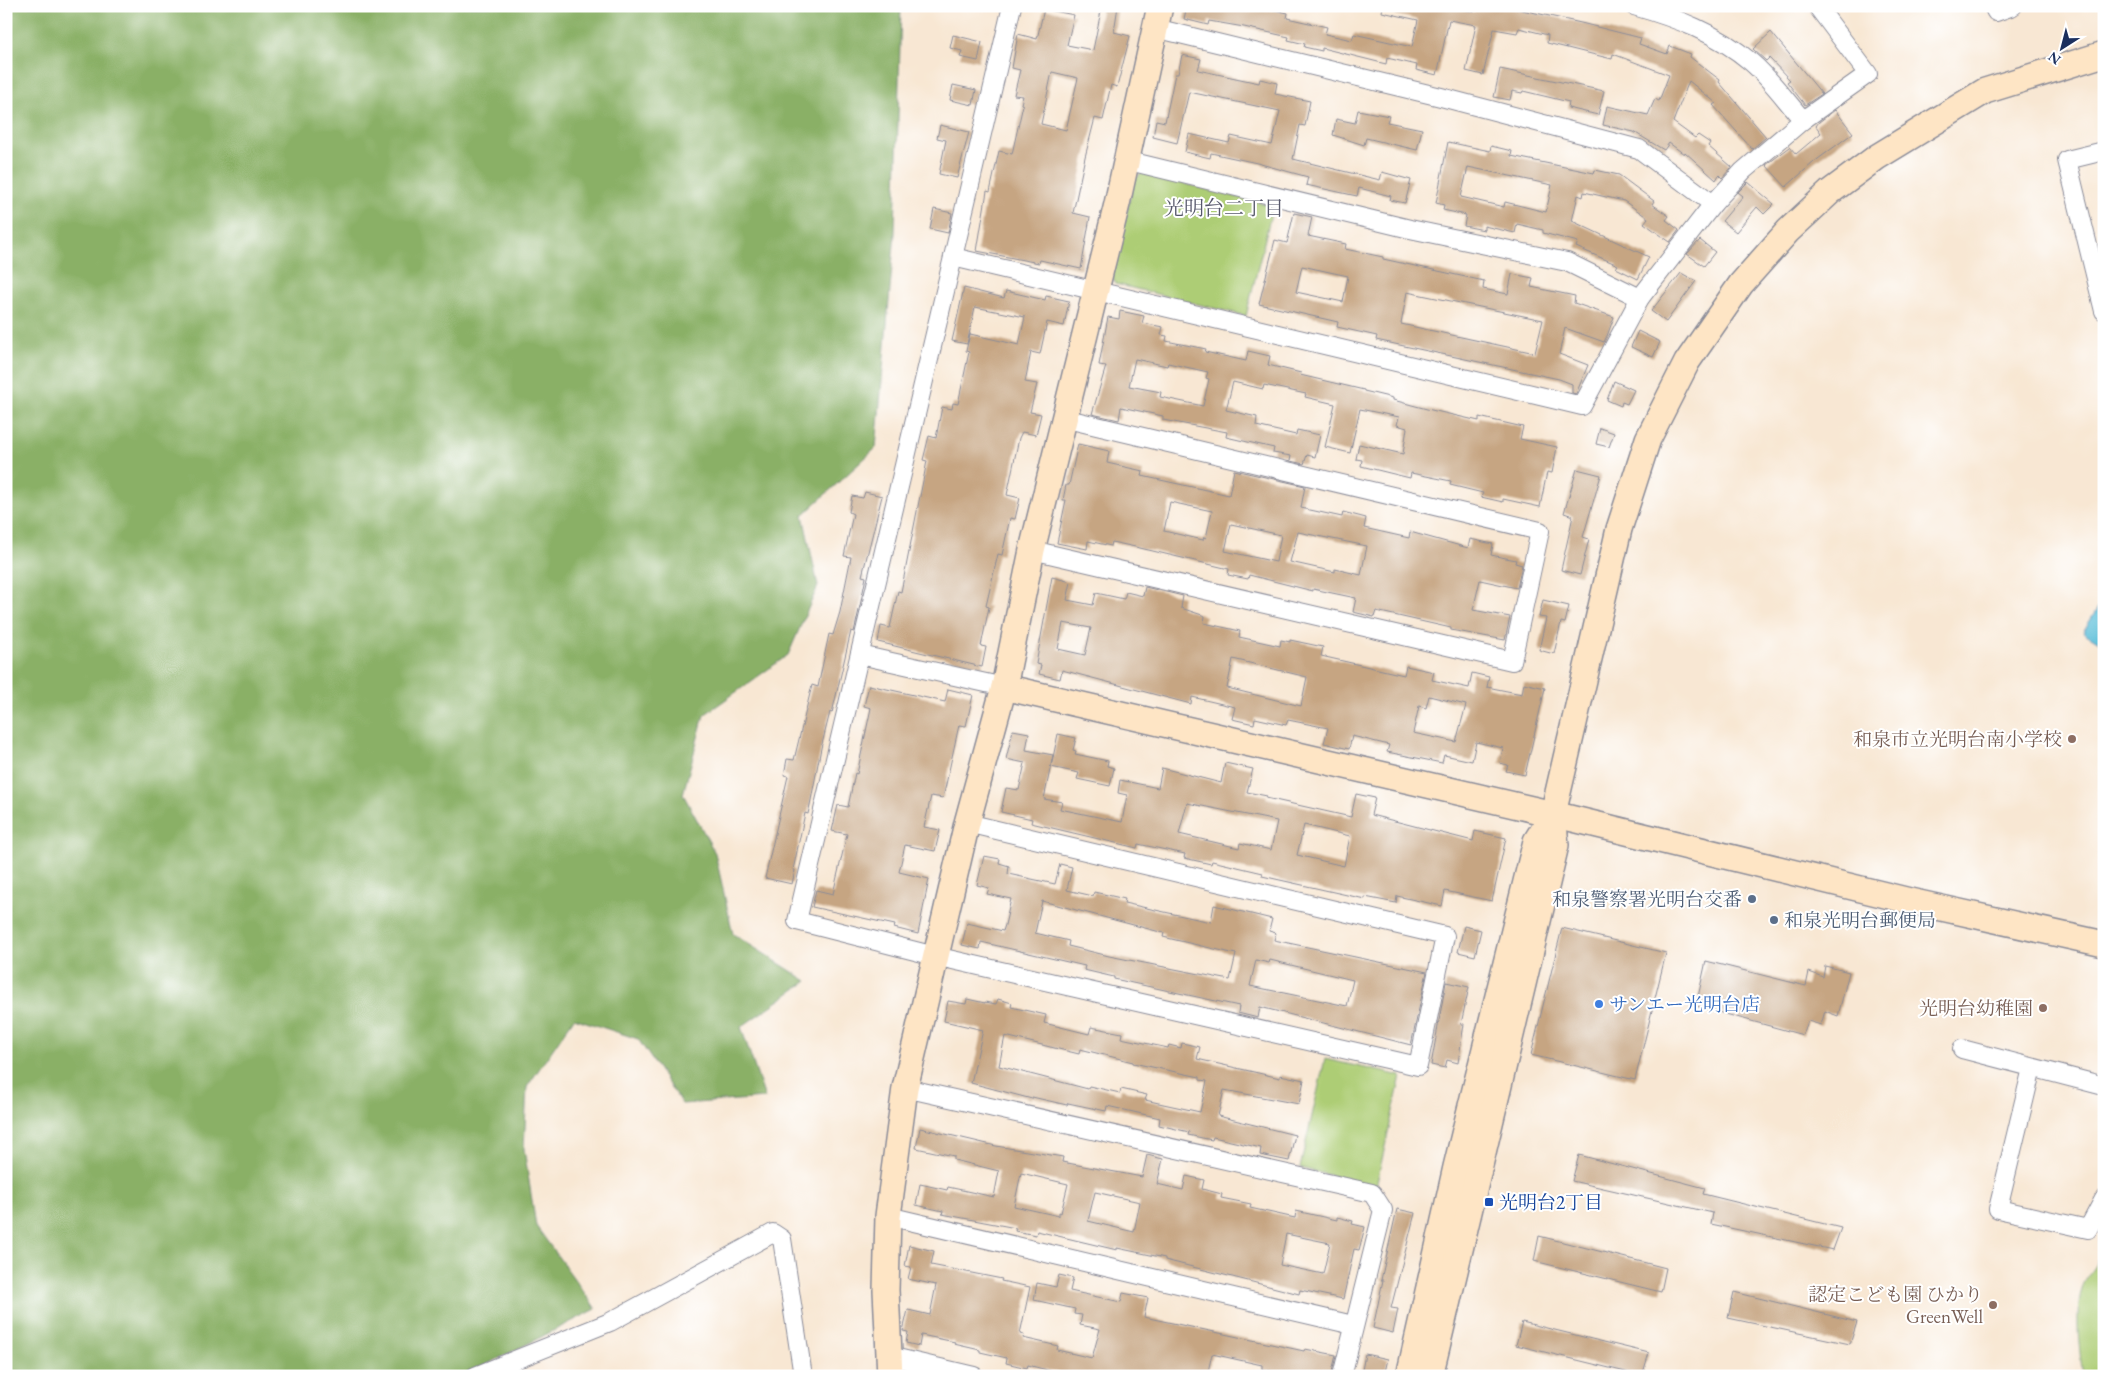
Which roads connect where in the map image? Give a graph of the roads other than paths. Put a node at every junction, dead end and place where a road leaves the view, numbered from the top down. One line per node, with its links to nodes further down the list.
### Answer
1 (1012, 6): 12 (street)
2 (1634, 6): 8 (street)
3 (1817, 6): 8 (street)
4 (1993, 6): 5 (street)
5 (2013, 6)
6 (1158, 17): 10 (street); 11 (street)
7 (2104, 54): 21 (street)
8 (1802, 120): 11 (street)
9 (2104, 151): 14 (street)
10 (1125, 160): 13 (street); 15 (street)
11 (1713, 204): 15 (street)
12 (953, 257): 13 (street); 19 (street)
13 (1093, 292): 15 (street); 17 (street)
14 (2101, 292): 16 (street)
15 (1640, 298)
16 (2104, 311)
17 (1063, 418): 18 (street); 18 (street)
18 (1032, 550): 20 (street)
19 (860, 655): 20 (street); 24 (street)
20 (1004, 687): 21 (street); 22 (street)
21 (1553, 814): 23 (street); 37 (street); 38 (street)
22 (967, 823): 24 (street); 24 (street)
23 (2104, 944)
24 (935, 956): 28 (street)
25 (1962, 1049): 26 (street)
26 (2032, 1068): 27 (street); 29 (street)
27 (2104, 1086)
28 (905, 1088): 30 (street); 31 (street)
29 (2104, 1199)
30 (888, 1216): 31 (street); 32 (street)
31 (1353, 1325): 36 (street)
32 (889, 1366): 35 (street)
33 (475, 1376): 34 (street)
34 (803, 1376)
35 (974, 1376)
36 (1342, 1376)
37 (1409, 1376)
38 (1430, 1376)

